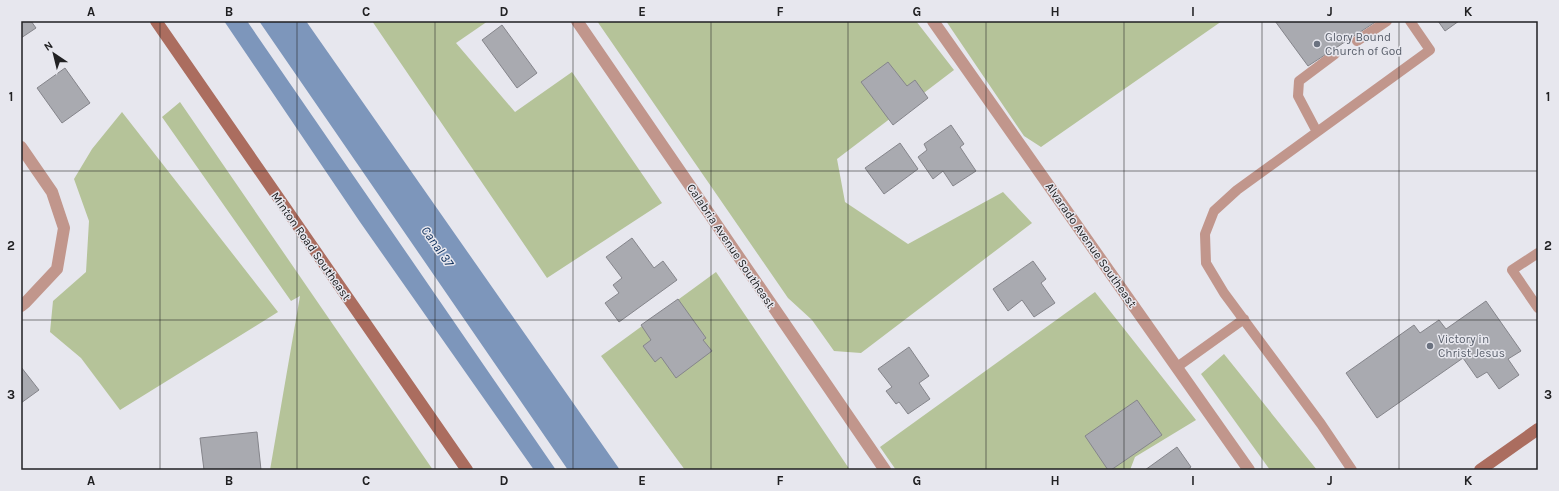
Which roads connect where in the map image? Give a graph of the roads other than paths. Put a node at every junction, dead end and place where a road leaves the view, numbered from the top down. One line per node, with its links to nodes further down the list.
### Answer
1 (156, 21): 16 (street, Minton Road Southeast)
2 (577, 21): 17 (street, Calabria Avenue Southeast)
3 (933, 21): 14 (street, Alvarado Avenue Southeast)
4 (1386, 21): 6 (lane)
5 (1410, 21): 8 (lane)
6 (1356, 41)
7 (1335, 54): 8 (lane)
8 (1317, 132): 13 (lane)
9 (21, 147): 11 (street)
10 (1538, 253): 12 (lane)
11 (21, 306)
12 (1538, 308)
13 (1244, 320): 14 (lane); 19 (lane)
14 (1177, 367): 18 (street, Alvarado Avenue Southeast)
15 (1538, 429): 20 (street)
16 (467, 470)
17 (885, 470)
18 (1249, 470)
19 (1352, 470)
20 (1480, 470)

